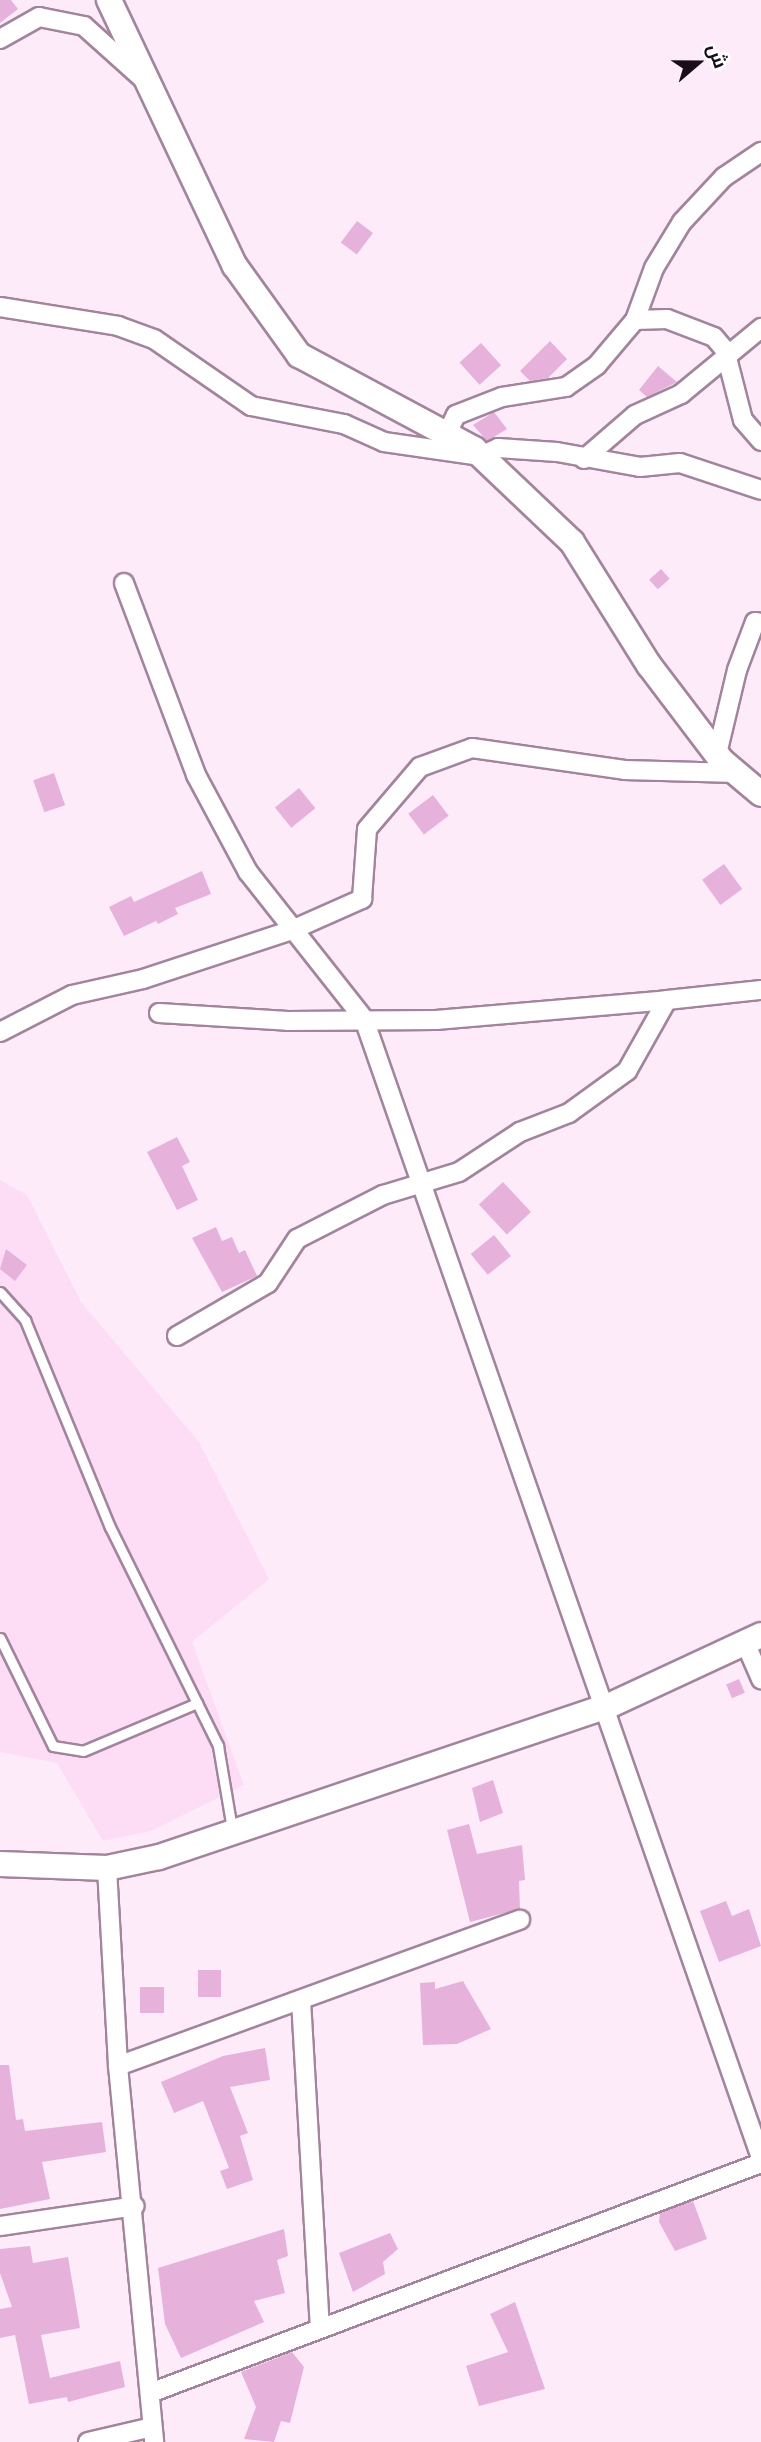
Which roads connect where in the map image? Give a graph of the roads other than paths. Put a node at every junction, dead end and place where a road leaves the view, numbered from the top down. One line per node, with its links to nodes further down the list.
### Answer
1 (109, 0): 3 (street)
2 (0, 39): 3 (street)
3 (145, 80): 9 (street)
4 (761, 152): 6 (street)
5 (0, 307): 11 (street)
6 (635, 320): 8 (street); 9 (street)
7 (761, 328): 8 (street)
8 (726, 356): 10 (street); 12 (street)
9 (447, 434): 11 (street)
10 (761, 441)
11 (481, 456): 12 (street); 16 (street)
12 (584, 459): 13 (street)
13 (761, 490)
14 (124, 583): 19 (street)
15 (761, 623): 16 (street)
16 (717, 754): 17 (street)
17 (737, 774): 18 (street); 19 (street)
18 (761, 794)
19 (292, 930): 23 (street); 24 (street)
20 (761, 990): 21 (street)
21 (667, 1000): 23 (street); 25 (street)
22 (159, 1013): 23 (street)
23 (363, 1019): 25 (street)
24 (0, 1032)
25 (418, 1184): 27 (street); 32 (street)
26 (0, 1292): 31 (lane)
27 (177, 1336)
28 (752, 1637): 30 (street); 32 (street)
29 (0, 1638): 31 (lane)
30 (761, 1679)
31 (197, 1703): 33 (lane)
32 (606, 1707): 33 (street); 39 (street)
33 (232, 1829): 35 (street)
34 (0, 1864): 35 (street)
35 (107, 1868): 38 (street)
36 (520, 1920): 37 (street)
37 (301, 2000): 38 (street); 42 (street)
38 (118, 2066): 40 (street)
39 (761, 2161): 42 (street)
40 (135, 2206): 41 (street); 43 (street)
41 (0, 2226)
42 (320, 2327): 43 (street)
43 (150, 2393): 44 (street)
44 (153, 2434): 45 (street)
45 (88, 2442)

